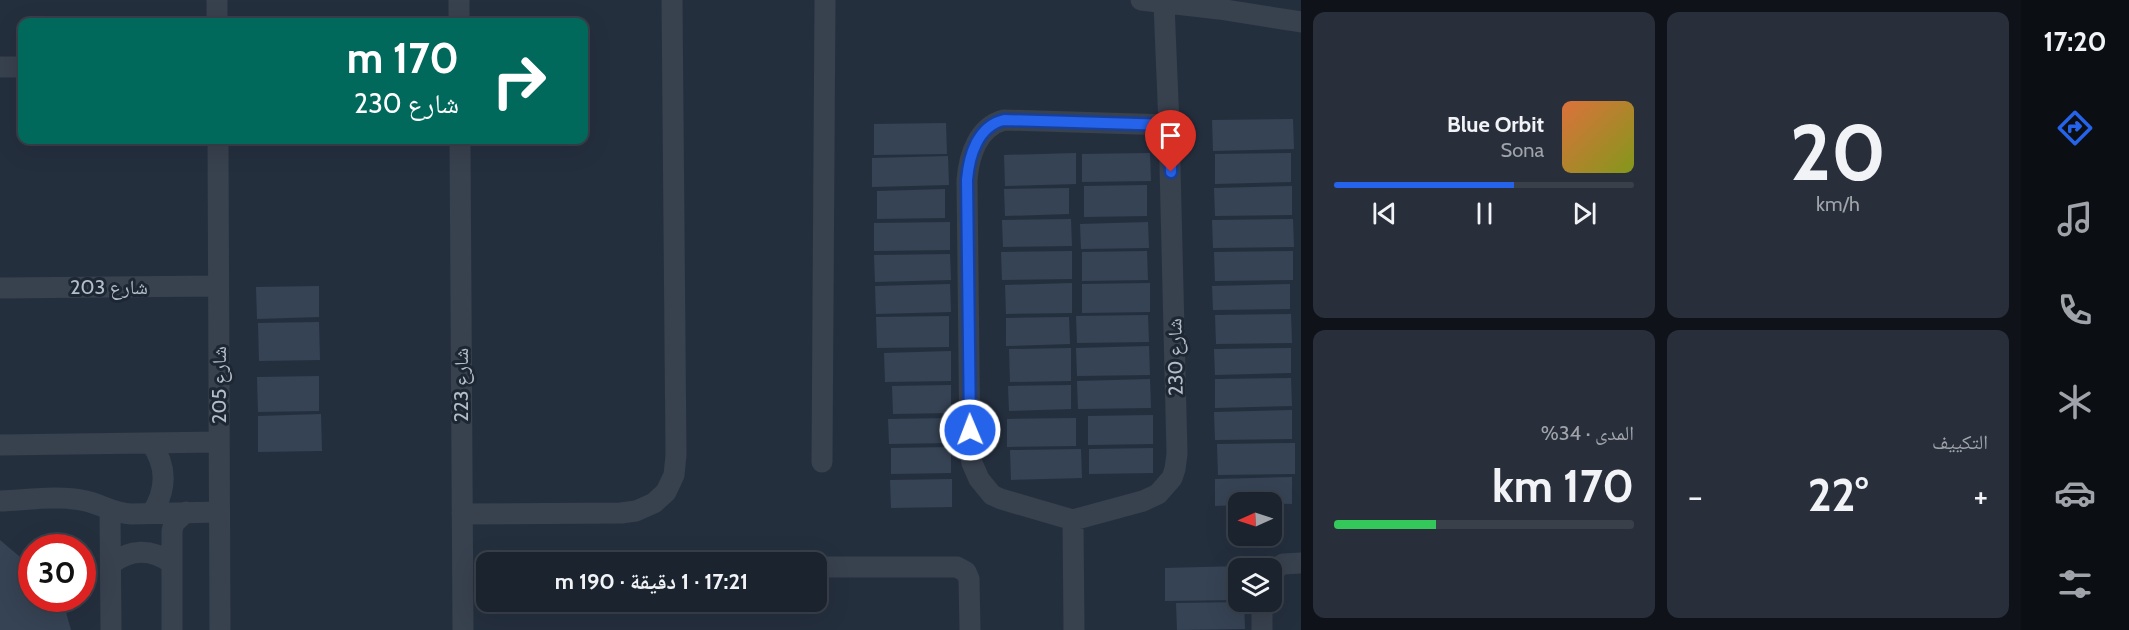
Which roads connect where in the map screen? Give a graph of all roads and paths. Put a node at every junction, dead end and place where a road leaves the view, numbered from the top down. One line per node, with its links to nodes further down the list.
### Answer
1 (217, 0): 8 (street)
2 (459, 0): 9 (street)
3 (672, 0): 27 (street)
4 (825, 0): 21 (street)
5 (1141, 0): 6 (street)
6 (1164, 4): 7 (street); 13 (street, شارع 230)
7 (1220, 4): 10 (street)
8 (217, 18)
9 (459, 18)
10 (1301, 22)
11 (0, 67): 12 (street)
12 (18, 67)
13 (1170, 125): 28 (street, شارع 230); 28 (street)
14 (218, 144): 16 (street, شارع 205)
15 (460, 144): 27 (street, شارع 223)
16 (218, 286): 17 (street, شارع 203); 18 (street, شارع 205)
17 (0, 288)
18 (219, 442): 19 (street); 25 (street, شارع 205)
19 (151, 443): 20 (street); 26 (street)
20 (0, 445)
21 (822, 462)
22 (0, 501): 23 (street)
23 (110, 511): 26 (street); 30 (street)
24 (186, 512): 25 (street); 26 (street); 29 (street)
25 (219, 512): 37 (street, شارع 205)
26 (152, 513)
27 (462, 514): 38 (street, شارع 223)
28 (1073, 520): 40 (street)
29 (171, 563): 30 (street); 36 (street)
30 (111, 564): 35 (street)
31 (1301, 564): 32 (street)
32 (1282, 565)
33 (827, 567): 39 (street)
34 (1262, 612): 41 (street)
35 (111, 630)
36 (172, 630)
37 (220, 630)
38 (463, 630)
39 (970, 630)
40 (1074, 630)
41 (1262, 630)

